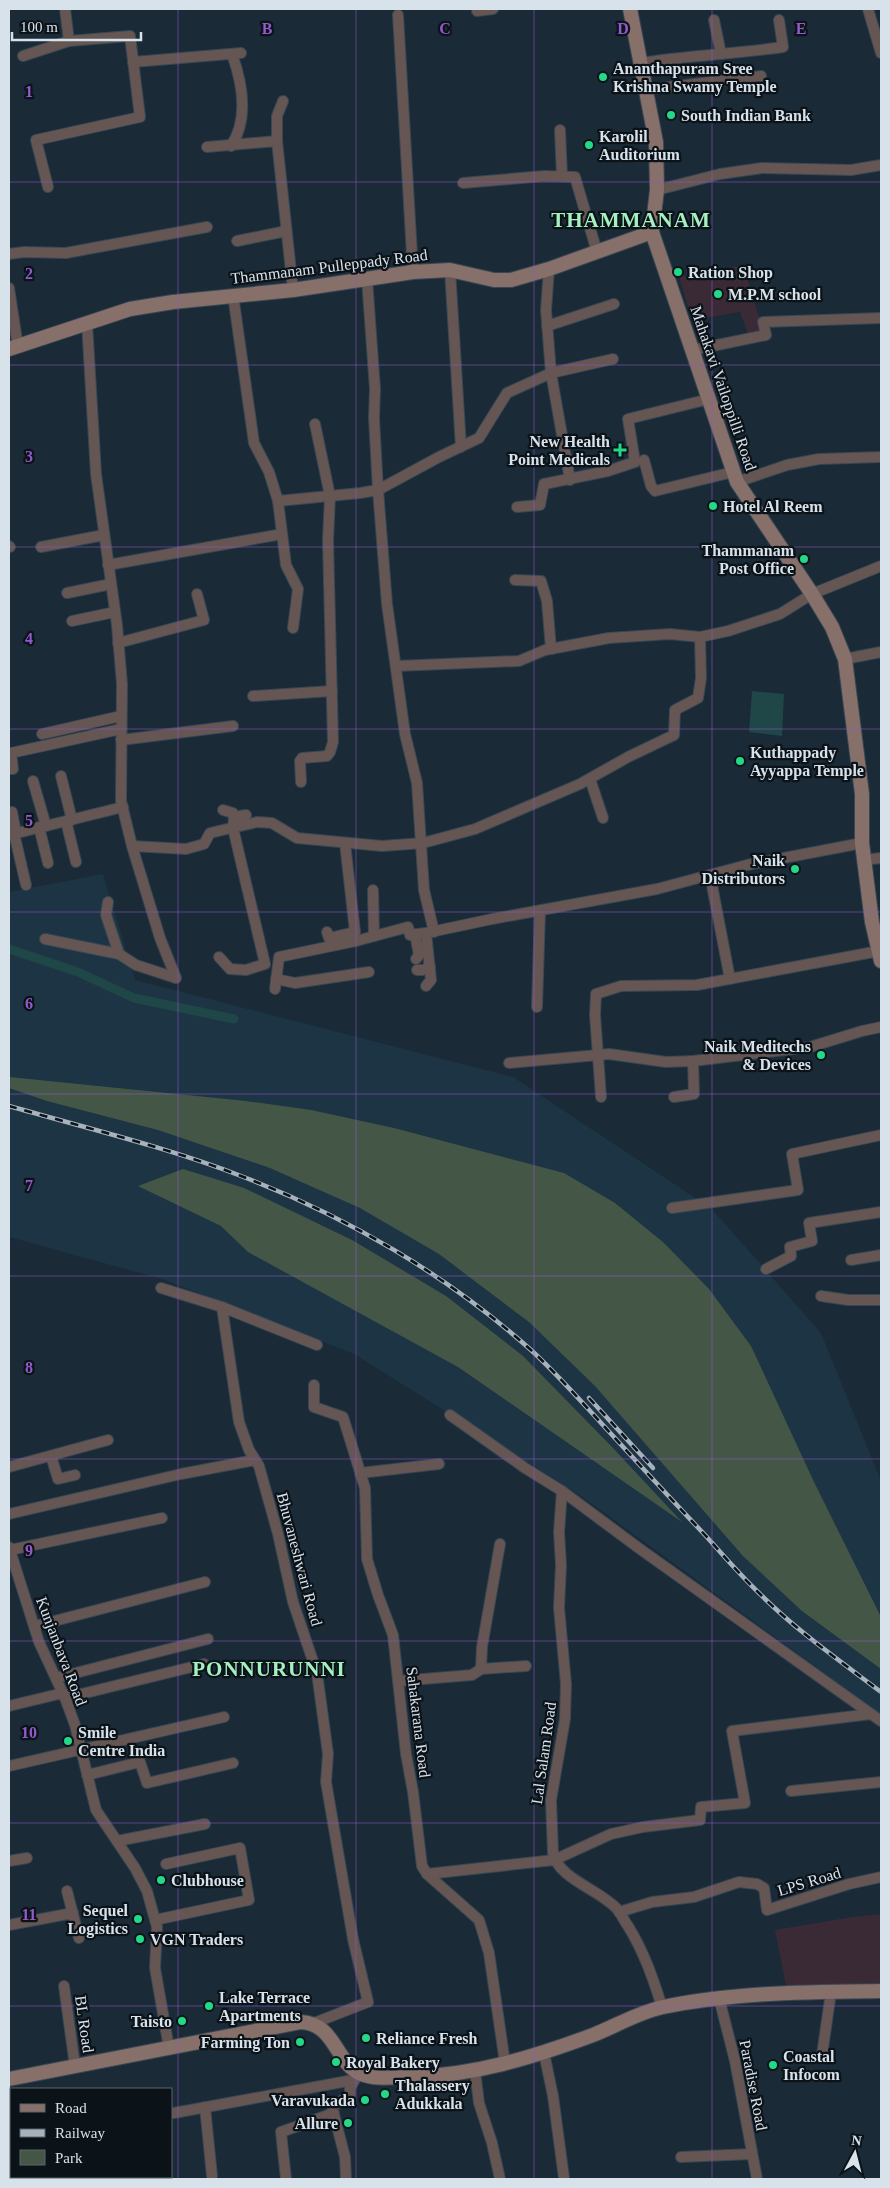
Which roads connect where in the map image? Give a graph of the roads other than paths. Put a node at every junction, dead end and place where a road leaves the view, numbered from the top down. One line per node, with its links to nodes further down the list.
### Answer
1 (65, 9): 9 (street)
2 (493, 9): 5 (street)
3 (630, 9): 14 (main road, Mahakavi Vailoppilli Road)
4 (868, 9): 10 (street)
5 (477, 11)
6 (398, 15): 35 (street)
7 (714, 20): 11 (street)
8 (779, 20): 11 (street)
9 (69, 41): 12 (street); 13 (street)
10 (881, 53)
11 (721, 54): 14 (street)
12 (23, 56)
13 (133, 62): 20 (street); 25 (street)
14 (641, 63): 16 (main road, Mahakavi Vailoppilli Road)
15 (760, 76): 16 (street)
16 (644, 90): 26 (main road, Mahakavi Vailoppilli Road)
17 (282, 101): 19 (street)
18 (560, 130): 23 (street)
19 (277, 141): 20 (street); 28 (street)
20 (231, 146): 21 (street)
21 (207, 147)
22 (881, 166): 26 (street)
23 (562, 176): 24 (street); 31 (street)
24 (463, 183)
25 (48, 187)
26 (657, 190): 29 (main road, Mahakavi Vailoppilli Road)
27 (207, 227): 32 (street)
28 (286, 231): 30 (street); 38 (street)
29 (652, 232): 31 (main road, Thammanam Pulleppady Road); 45 (main road, Mahakavi Vailoppilli Road)
30 (237, 240)
31 (597, 252): 33 (main road, Thammanam Pulleppady Road)
32 (9, 254)
33 (549, 269): 34 (main road, Thammanam Pulleppady Road); 43 (street)
34 (450, 270): 35 (main road, Thammanam Pulleppady Road); 50 (street)
35 (413, 272): 36 (main road, Thammanam Pulleppady Road)
36 (366, 279): 38 (main road, Thammanam Pulleppady Road); 55 (street)
37 (9, 288): 44 (street)
38 (293, 290): 39 (main road, Thammanam Pulleppady Road)
39 (233, 295): 42 (main road, Thammanam Pulleppady Road); 57 (street)
40 (614, 304): 43 (street)
41 (881, 318): 45 (street)
42 (87, 323): 44 (main road, Thammanam Pulleppady Road); 60 (street)
43 (547, 326): 47 (street)
44 (13, 348)
45 (693, 350): 48 (main road, Mahakavi Vailoppilli Road)
46 (613, 359): 47 (street)
47 (551, 373): 50 (street); 54 (street)
48 (709, 399): 53 (main road, Mahakavi Vailoppilli Road); 54 (street)
49 (315, 424): 56 (street)
50 (461, 447): 55 (street)
51 (881, 457): 53 (street)
52 (644, 460): 53 (street)
53 (735, 477): 68 (main road, Mahakavi Vailoppilli Road)
54 (570, 480): 58 (street)
55 (378, 490): 56 (street); 77 (street)
56 (330, 496): 57 (street); 78 (street)
57 (278, 501): 59 (street)
58 (517, 508)
59 (282, 534): 62 (street); 71 (street)
60 (104, 536): 61 (street); 62 (street)
61 (41, 547)
62 (108, 565): 65 (street)
63 (881, 566): 68 (street)
64 (515, 580): 74 (street)
65 (111, 584): 66 (street); 69 (street)
66 (67, 593)
67 (197, 594): 73 (street)
68 (812, 594): 72 (street); 76 (main road, Mahakavi Vailoppilli Road)
69 (115, 612): 70 (street); 73 (street)
70 (72, 621)
71 (293, 628)
72 (700, 637): 74 (street); 87 (street)
73 (118, 643): 80 (street)
74 (551, 649): 77 (street)
75 (881, 652): 76 (street)
76 (845, 659): 101 (main road, Mahakavi Vailoppilli Road)
77 (396, 666): 100 (street)
78 (332, 691): 79 (street); 89 (street)
79 (253, 696)
80 (121, 716): 82 (street); 83 (street)
81 (233, 726): 84 (street)
82 (121, 729): 84 (street); 85 (street)
83 (42, 734)
84 (121, 740): 90 (street)
85 (9, 770)
86 (61, 776): 95 (street)
87 (590, 779): 94 (street); 100 (street)
88 (33, 781): 97 (street)
89 (301, 782)
90 (123, 807): 95 (street); 102 (street)
91 (223, 810): 96 (street)
92 (12, 812): 98 (street)
93 (246, 815): 96 (street)
94 (603, 818)
95 (69, 820): 97 (street); 105 (street)
96 (233, 823): 99 (street); 102 (street); 120 (street)
97 (43, 826): 98 (street); 106 (street)
98 (13, 833): 108 (street)
99 (346, 843): 100 (street); 114 (street)
100 (423, 843): 113 (street)
101 (862, 843): 104 (main road, Mahakavi Vailoppilli Road); 107 (street)
102 (132, 846): 117 (street)
103 (881, 858): 104 (street)
104 (864, 860): 118 (main road, Mahakavi Vailoppilli Road)
105 (76, 862)
106 (48, 863)
107 (710, 875): 111 (street); 124 (street)
108 (26, 885)
109 (373, 890): 115 (street)
110 (108, 902): 117 (street)
111 (540, 911): 113 (street); 126 (street)
112 (327, 932): 114 (street)
113 (425, 933): 115 (street); 121 (street); 121 (street)
114 (355, 936): 115 (street); 122 (street)
115 (374, 936)
116 (45, 939): 117 (street)
117 (119, 954)
118 (880, 956): 124 (street)
119 (219, 957): 120 (street)
120 (265, 964): 122 (street)
121 (430, 967): 125 (street)
122 (278, 968): 123 (street)
123 (369, 972)
124 (730, 979): 128 (street)
125 (426, 986)
126 (537, 1007)
127 (881, 1028): 129 (street)
128 (598, 1054): 129 (street); 130 (street); 131 (street)
129 (693, 1061): 132 (street)
130 (509, 1063)
131 (601, 1097)
132 (674, 1097)
133 (881, 1135): 134 (street)
134 (672, 1208)
135 (881, 1212): 138 (street)
136 (881, 1255): 137 (street)
137 (851, 1260)
138 (766, 1269)
139 (161, 1288): 142 (street)
140 (821, 1296): 141 (street)
141 (881, 1300)
142 (222, 1307): 143 (street); 148 (street, Bhuvaneshwari Road)
143 (317, 1345)
144 (314, 1385): 151 (street, Sahakarana Road)
145 (450, 1415): 153 (street)
146 (108, 1440): 147 (street)
147 (51, 1456): 150 (street); 152 (street)
148 (254, 1460): 154 (street); 196 (street, Bhuvaneshwari Road)
149 (439, 1464): 151 (street)
150 (9, 1467)
151 (360, 1473): 165 (street, Sahakarana Road)
152 (75, 1475)
153 (562, 1491): 168 (street); 180 (street, Lal Salam Road)
154 (9, 1514)
155 (162, 1518): 157 (street)
156 (500, 1544): 163 (street)
157 (9, 1549): 159 (street, Kunjanbava Road)
158 (205, 1582): 159 (street)
159 (35, 1626): 164 (street, Kunjanbava Road)
160 (208, 1639): 164 (street)
161 (204, 1664): 166 (street)
162 (526, 1666): 163 (street)
163 (481, 1669): 165 (street)
164 (56, 1678): 166 (street, Kunjanbava Road)
165 (399, 1681): 183 (street, Sahakarana Road)
166 (64, 1696): 167 (street); 171 (street, Kunjanbava Road)
167 (9, 1706)
168 (870, 1714): 170 (street); 180 (street)
169 (224, 1717): 171 (street)
170 (881, 1723)
171 (80, 1750): 173 (street); 174 (street, Kunjanbava Road)
172 (233, 1763): 174 (street)
173 (9, 1766)
174 (87, 1775): 178 (street, Kunjanbava Road)
175 (881, 1782): 176 (street)
176 (791, 1791)
177 (205, 1824): 178 (street)
178 (117, 1841): 188 (street, Kunjanbava Road)
179 (27, 1858): 181 (street)
180 (554, 1860): 183 (street); 186 (street)
181 (9, 1861)
182 (166, 1864): 188 (street)
183 (427, 1874): 200 (street)
184 (881, 1878): 186 (street, LPS Road)
185 (67, 1891): 187 (street)
186 (619, 1912): 195 (street)
187 (73, 1913): 189 (street); 190 (street)
188 (155, 1920): 197 (street, Kunjanbava Road)
189 (9, 1926)
190 (79, 1938)
191 (64, 1986): 201 (street, BL Road)
192 (881, 1991): 193 (main road)
193 (831, 1992): 194 (main road); 199 (street)
194 (719, 1998): 195 (main road); 208 (street, Paradise Road)
195 (662, 2007): 198 (main road)
196 (314, 2023): 197 (main road); 203 (main road)
197 (169, 2048): 201 (main road)
198 (544, 2053): 200 (main road); 211 (street)
199 (822, 2056)
200 (505, 2063): 202 (main road)
201 (76, 2066): 204 (main road)
202 (475, 2071): 203 (main road); 214 (street)
203 (356, 2077): 205 (street); 207 (street)
204 (9, 2079)
205 (205, 2107): 206 (street); 210 (street)
206 (174, 2113)
207 (334, 2113): 212 (street); 213 (street)
208 (752, 2154): 209 (street); 215 (street, Paradise Road)
209 (681, 2157)
210 (212, 2176)
211 (564, 2178)
212 (286, 2179)
213 (346, 2179)
214 (500, 2179)
215 (756, 2179)

